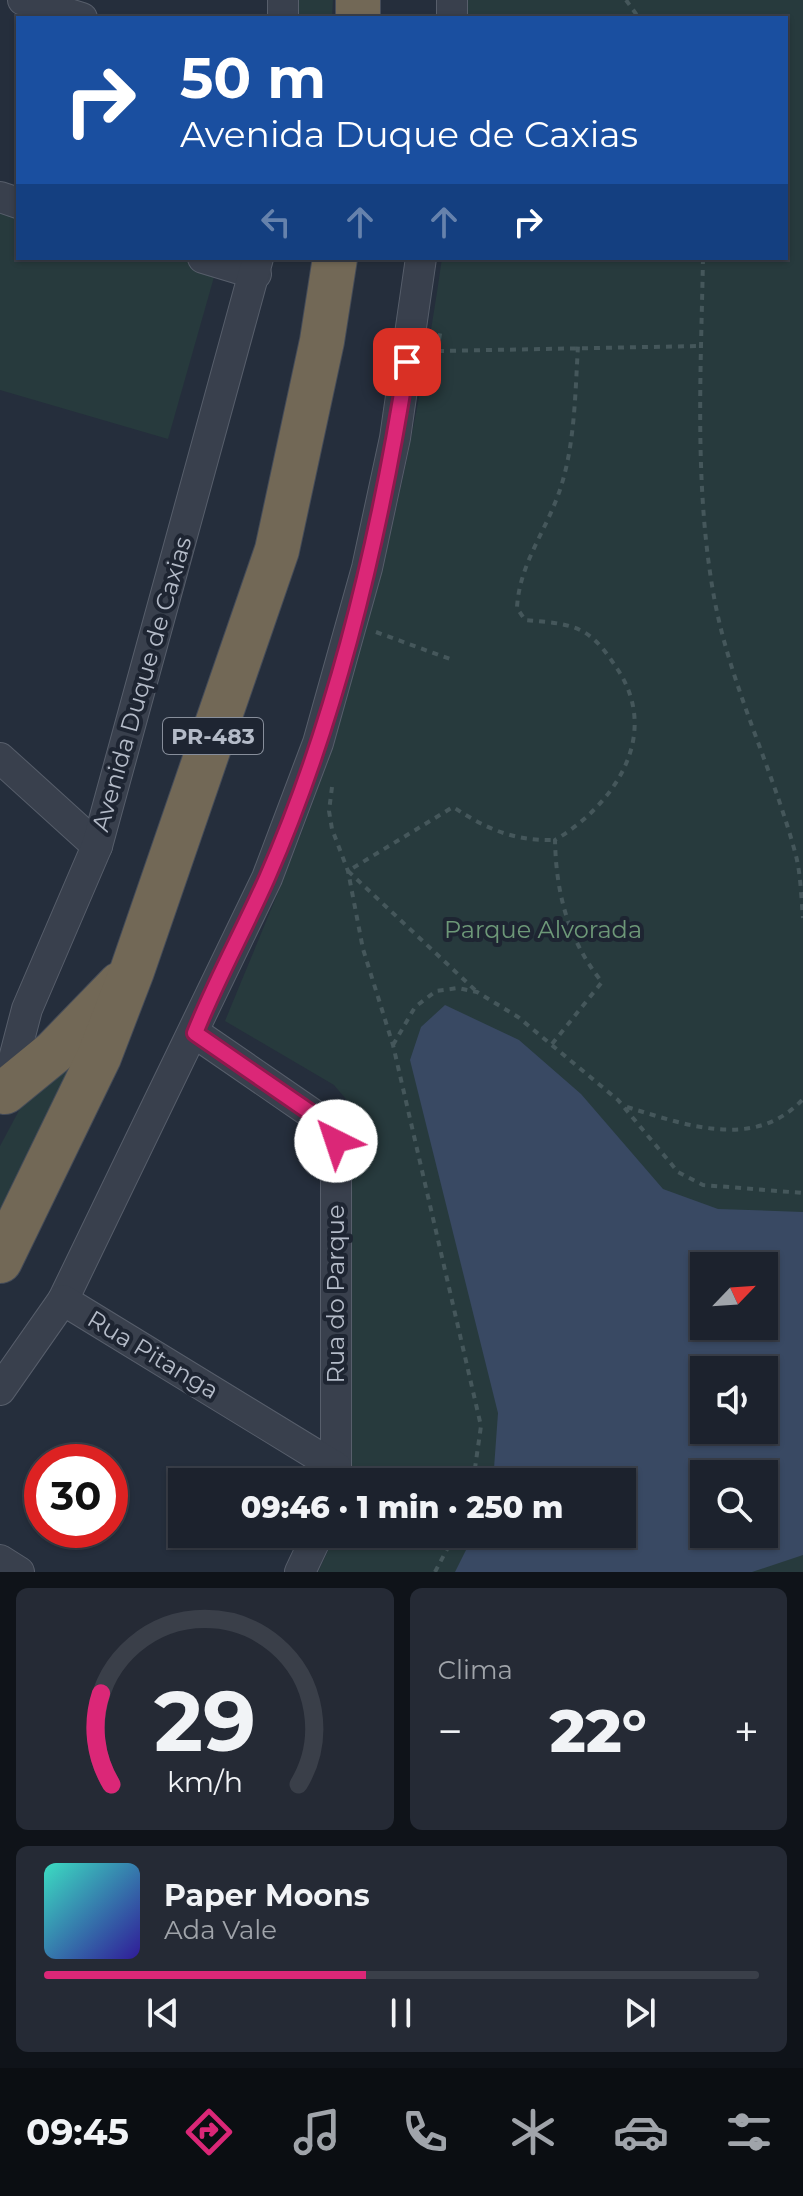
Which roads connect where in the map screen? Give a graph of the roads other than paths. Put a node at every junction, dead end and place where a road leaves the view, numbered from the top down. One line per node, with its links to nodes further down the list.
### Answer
1 (23, 0): 2 (street)
2 (75, 16)
3 (216, 260): 6 (street)
4 (335, 260): 9 (highway, PR-483)
5 (421, 260): 10 (street)
6 (257, 266): 8 (street, Avenida Duque de Caxias)
7 (5, 773): 8 (street)
8 (97, 846): 11 (street, Avenida Duque de Caxias)
9 (132, 971): 11 (highway); 12 (highway, PR-483)
10 (195, 1033): 15 (street); 18 (street, Rua do Parque)
11 (2, 1096)
12 (34, 1196): 13 (highway, PR-483); 14 (highway, PR-483)
13 (0, 1242)
14 (0, 1261)
15 (63, 1300): 16 (street, Rua Pitanga); 17 (street, Rua Pitanga)
16 (0, 1390)
17 (325, 1468)
18 (334, 1468)
19 (311, 1548): 22 (street)
20 (0, 1560): 21 (street)
21 (19, 1572)
22 (300, 1572)

